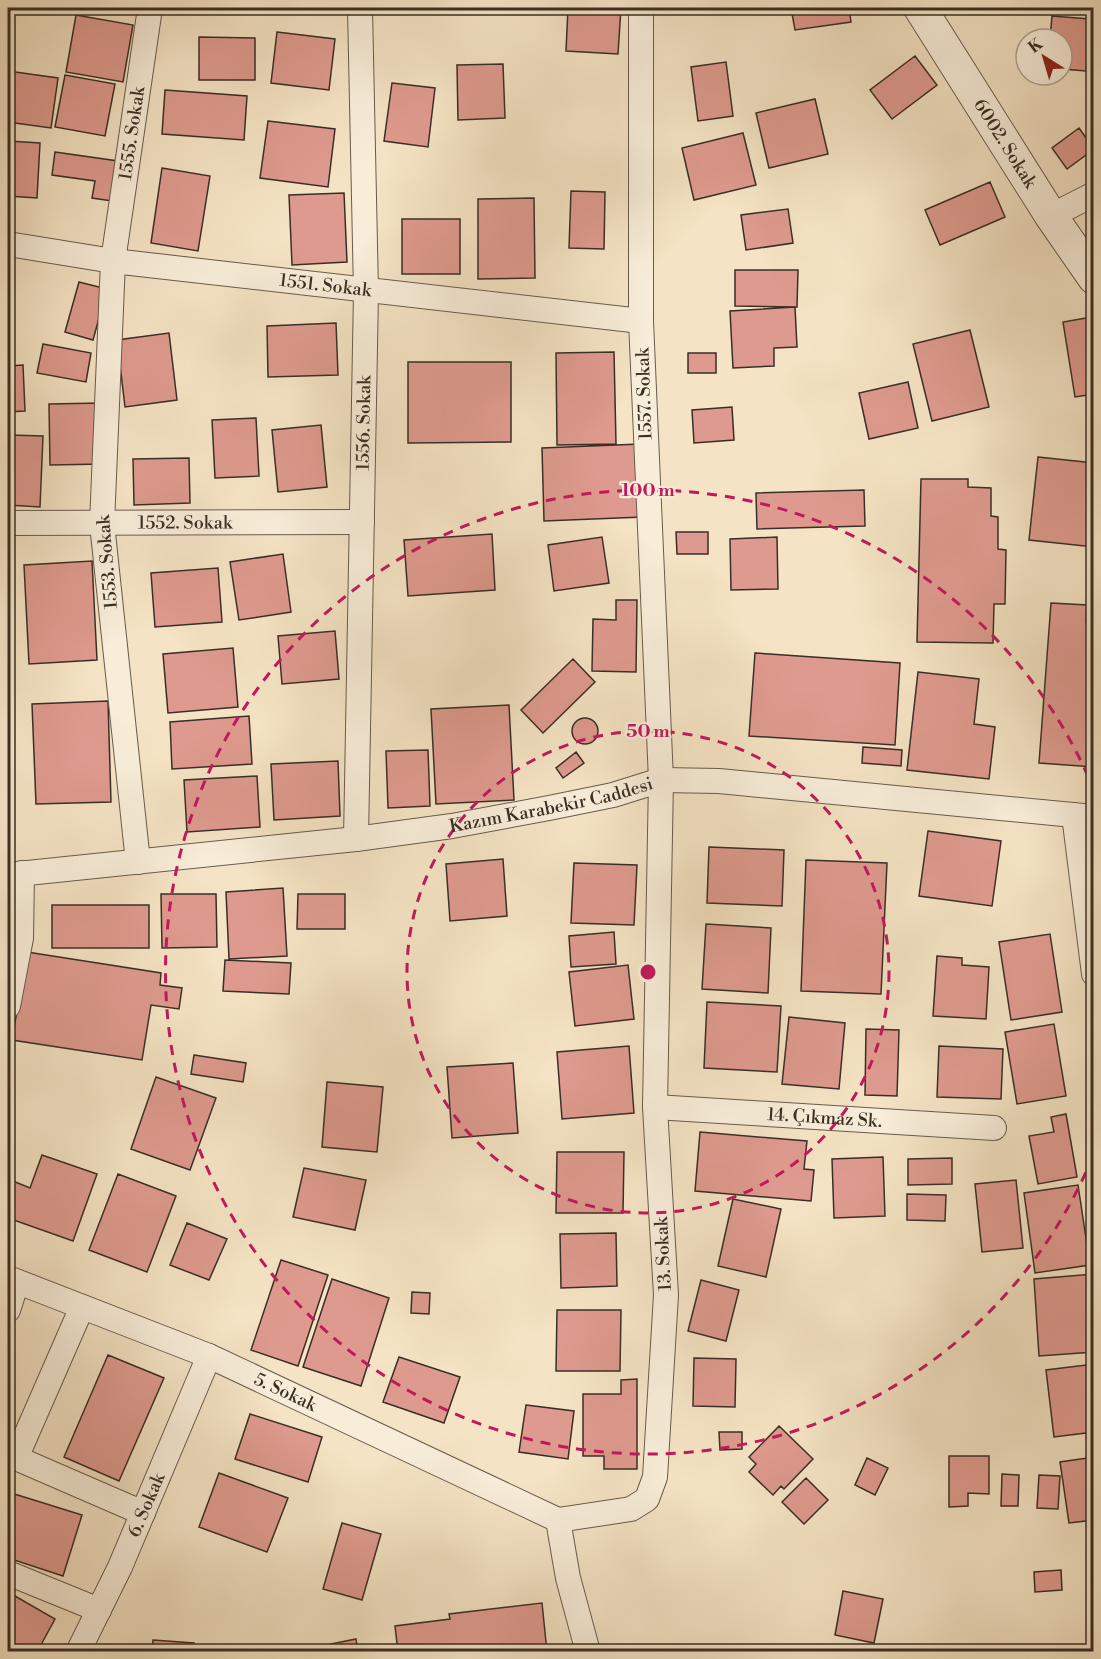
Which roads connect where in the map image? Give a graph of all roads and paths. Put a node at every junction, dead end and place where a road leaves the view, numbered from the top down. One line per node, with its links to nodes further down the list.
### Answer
1 (150, 8): 8 (street, 1555. Sokak)
2 (360, 8): 10 (street, 1556. Sokak)
3 (641, 8): 11 (street, 1557. Sokak)
4 (920, 8): 6 (street, 6002. Sokak)
5 (1094, 194): 6 (street)
6 (1051, 216): 9 (street, 6002. Sokak)
7 (8, 244): 8 (street, 1551. Sokak)
8 (113, 261): 10 (street, 1551. Sokak); 14 (street, 1553. Sokak)
9 (1094, 278)
10 (366, 292): 11 (street, 1551. Sokak); 12 (street, 1556. Sokak)
11 (641, 321): 15 (street, 1557. Sokak)
12 (362, 522): 14 (street, 1552. Sokak); 17 (street, 1556. Sokak)
13 (8, 523): 14 (street, 1552. Sokak)
14 (102, 524): 18 (street, 1553. Sokak)
15 (661, 780): 16 (street, Kazım Karabekir Caddesi); 17 (street, Kazım Karabekir Caddesi); 22 (street, 13. Sokak)
16 (1084, 816): 20 (street)
17 (356, 839): 18 (street, Kazım Karabekir Caddesi)
18 (138, 862): 19 (street, Kazım Karabekir Caddesi)
19 (15, 874): 21 (street)
20 (1094, 974)
21 (8, 1006)
22 (655, 1107): 23 (street, 14. Çıkmaz Sk.); 30 (street, 13. Sokak)
23 (994, 1128)
24 (12, 1280): 25 (street, 5. Sokak); 26 (street)
25 (82, 1307): 27 (street, 5. Sokak); 28 (street)
26 (8, 1310)
27 (208, 1356): 29 (street, 6. Sokak); 30 (street, 5. Sokak)
28 (12, 1458): 29 (street)
29 (143, 1513): 32 (street, 6. Sokak)
30 (558, 1520): 34 (street)
31 (8, 1573): 32 (street)
32 (99, 1610): 33 (street, 6. Sokak)
33 (78, 1652)
34 (588, 1652)

